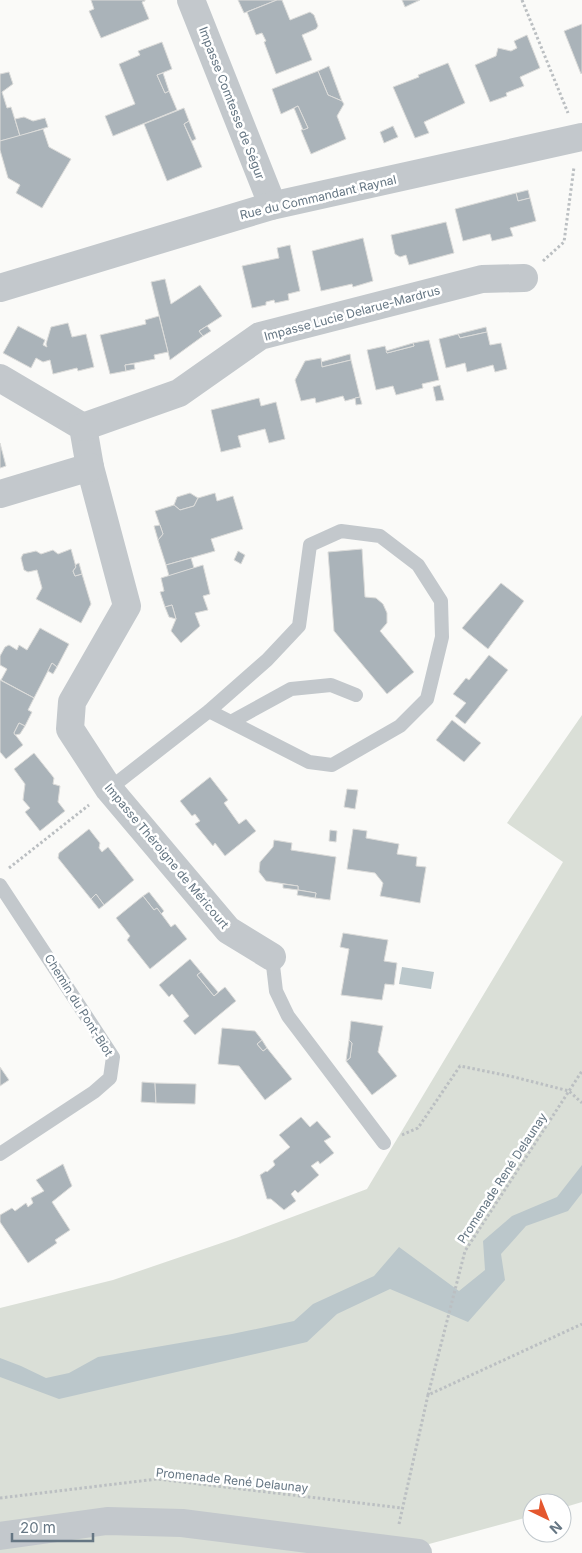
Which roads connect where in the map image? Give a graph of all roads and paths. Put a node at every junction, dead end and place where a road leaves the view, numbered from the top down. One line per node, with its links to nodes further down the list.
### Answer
1 (192, 0): 3 (street, Impasse Comtesse de Ségur)
2 (582, 137): 3 (street, Rue du Commandant Raynal)
3 (271, 206): 5 (street, Rue du Commandant Raynal)
4 (524, 278): 7 (street, Impasse Lucie Delarue-Mardrus)
5 (0, 288)
6 (0, 378): 7 (street)
7 (83, 427): 8 (street, Impasse Théroigne de Méricourt)
8 (90, 468): 9 (street); 13 (street, Impasse Théroigne de Méricourt)
9 (0, 494)
10 (356, 695): 12 (lane)
11 (209, 711): 12 (lane); 12 (lane); 13 (lane)
12 (231, 722)
13 (109, 789): 14 (path); 17 (street, Impasse Théroigne de Méricourt)
14 (8, 868)
15 (0, 885): 16 (lane, Chemin du Pont-Biot)
16 (4, 901): 22 (lane, Chemin du Pont-Biot)
17 (272, 957): 21 (lane, Impasse Théroigne de Méricourt)
18 (582, 1071): 19 (path, Promenade René Delaunay)
19 (569, 1091): 20 (path); 21 (path); 24 (path, Promenade René Delaunay)
20 (582, 1103)
21 (384, 1143)
22 (0, 1154)
23 (582, 1324): 24 (path)
24 (428, 1395): 26 (path, Promenade René Delaunay)
25 (0, 1498): 26 (path, Promenade René Delaunay)
26 (402, 1508): 28 (path, Promenade René Delaunay)
27 (0, 1536): 28 (street)
28 (405, 1551)

